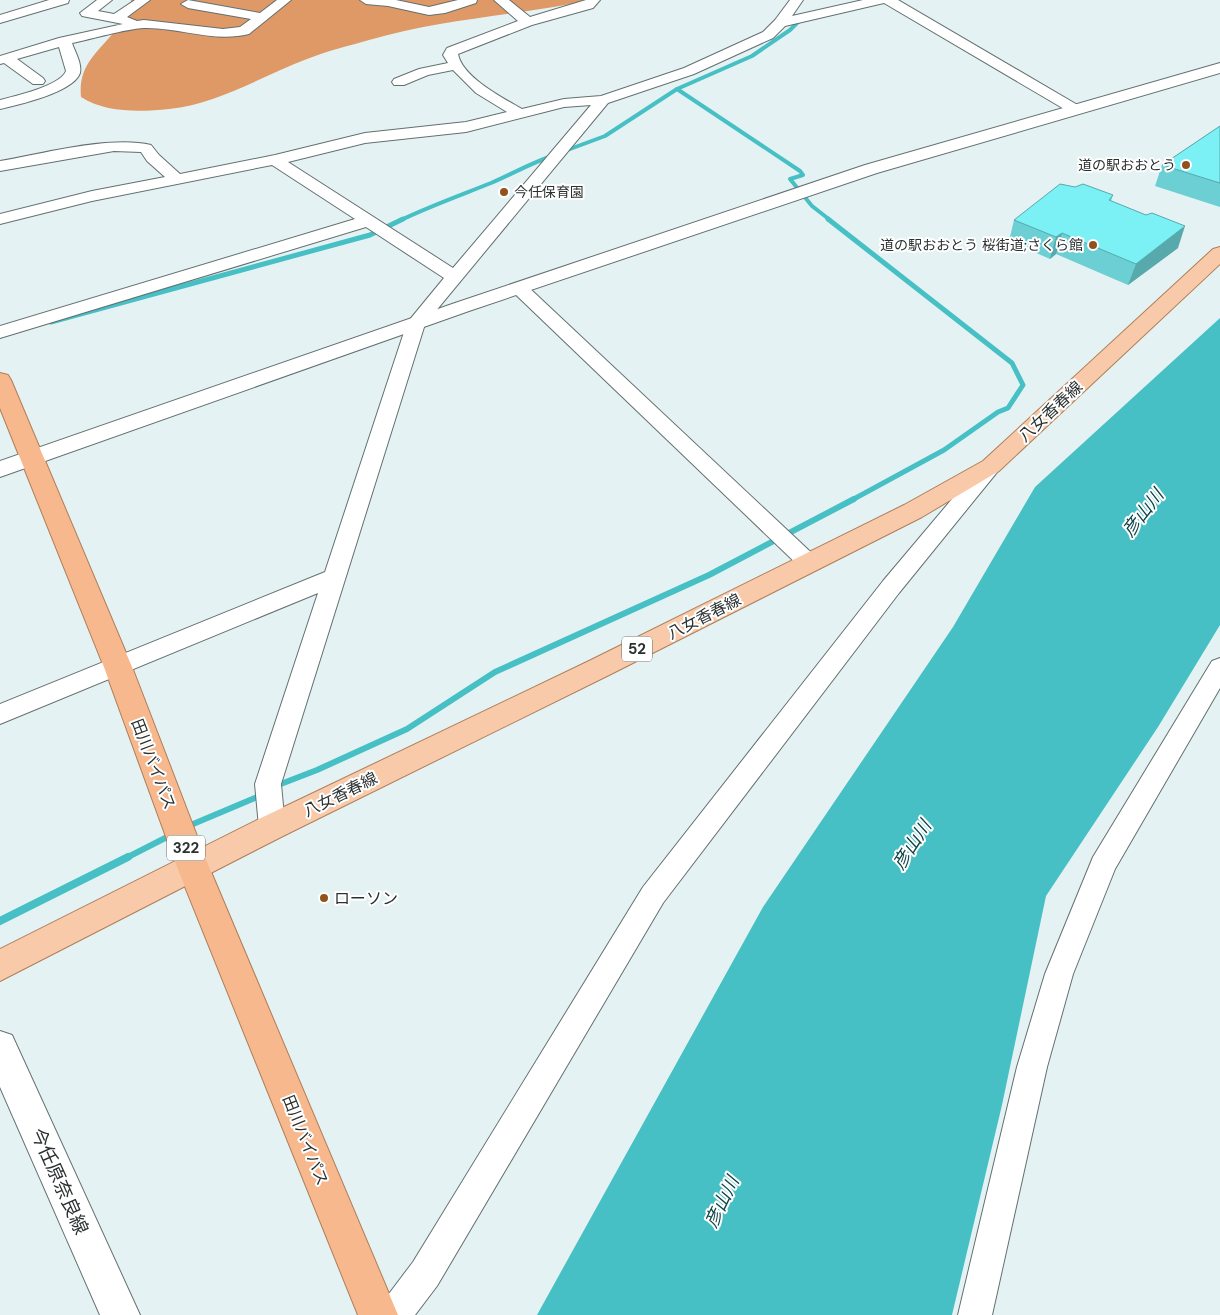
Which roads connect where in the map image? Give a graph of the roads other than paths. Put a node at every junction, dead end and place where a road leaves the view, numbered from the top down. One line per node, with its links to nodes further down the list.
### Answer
1 (63, 0): 14 (street)
2 (106, 0): 15 (street)
3 (144, 0): 15 (street)
4 (282, 0): 13 (street)
5 (366, 0): 6 (street)
6 (471, 0)
7 (500, 0): 16 (street)
8 (594, 0): 16 (street)
9 (797, 0): 17 (street)
10 (880, 0): 17 (street)
11 (888, 0): 30 (street)
12 (191, 2): 13 (street); 19 (street)
13 (263, 16): 19 (street)
14 (0, 19)
15 (116, 19): 18 (street)
16 (527, 22): 22 (street)
17 (780, 23): 28 (street)
18 (144, 24): 19 (street); 20 (street)
19 (160, 25)
20 (64, 41): 21 (street); 27 (street)
21 (3, 59): 24 (street)
22 (456, 65): 25 (street); 31 (street)
23 (1220, 68): 30 (street)
24 (38, 81)
25 (399, 82)
26 (0, 88): 27 (street)
27 (17, 100): 29 (street)
28 (603, 100): 31 (street); 38 (street)
29 (0, 105)
30 (1076, 110): 39 (street)
31 (521, 114): 32 (street)
32 (275, 160): 34 (street); 36 (street)
33 (0, 166): 34 (street)
34 (178, 180): 35 (street)
35 (0, 219)
36 (367, 220): 38 (street); 41 (street)
37 (1220, 253): 44 (main road, 八女香春線 / 52)
38 (454, 277): 40 (street)
39 (519, 288): 40 (street); 46 (street)
40 (416, 323): 43 (street); 47 (street)
41 (0, 332)
42 (0, 380): 43 (highway, 田川バイパス / 322)
43 (32, 458): 45 (street); 48 (highway, 田川バイパス / 322)
44 (991, 466): 46 (main road, 八女香春線 / 52); 57 (street)
45 (0, 469)
46 (809, 563): 51 (main road, 八女香春線 / 52)
47 (335, 577): 48 (street); 51 (street)
48 (118, 667): 50 (street); 52 (highway, 田川バイパス / 322)
49 (1220, 667): 58 (street)
50 (0, 714)
51 (272, 827): 52 (main road, 八女香春線 / 52)
52 (193, 867): 53 (main road, 八女香春線 / 52); 56 (highway, 田川バイパス / 322)
53 (0, 966)
54 (0, 1046): 55 (street, 今任原奈良線)
55 (120, 1315)
56 (378, 1315)
57 (394, 1315)
58 (975, 1315)

